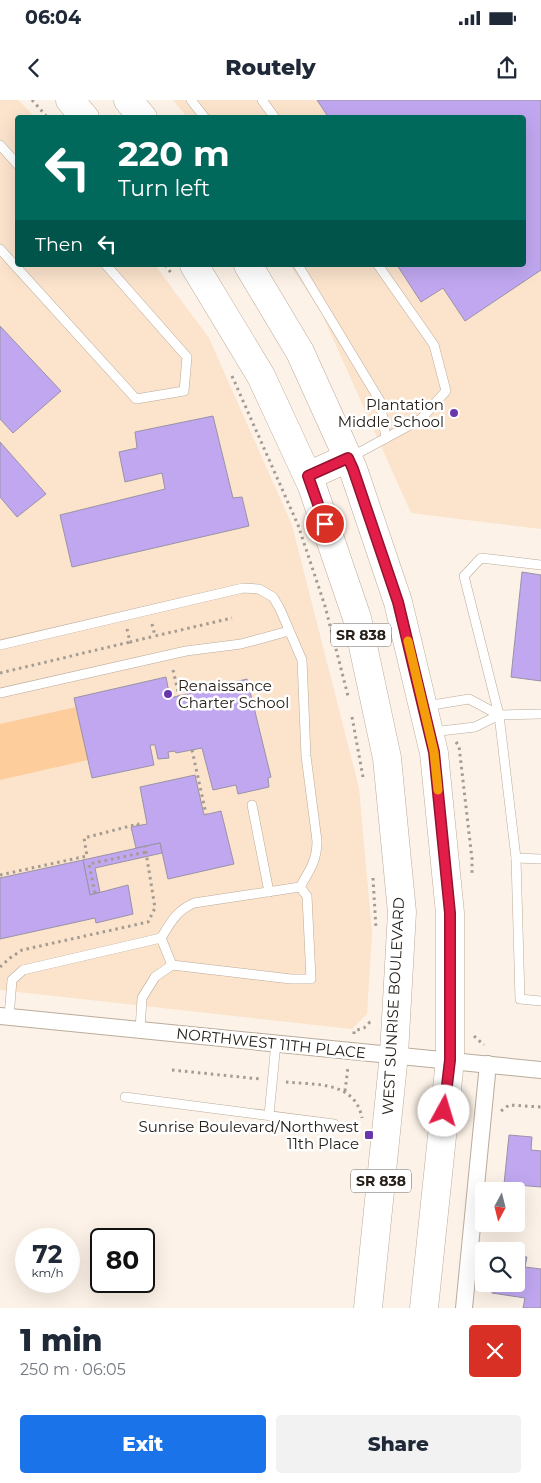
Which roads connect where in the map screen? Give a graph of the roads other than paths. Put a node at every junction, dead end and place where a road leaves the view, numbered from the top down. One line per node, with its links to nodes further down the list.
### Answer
1 (70, 100): 5 (highway)
2 (128, 100): 6 (highway)
3 (191, 100): 7 (lane)
4 (262, 100): 8 (lane)
5 (83, 115)
6 (140, 115)
7 (203, 115)
8 (273, 115)
9 (0, 145): 10 (lane)
10 (15, 162)
11 (0, 249): 12 (lane)
12 (15, 266)
13 (16, 267): 14 (lane)
14 (108, 267)
15 (249, 267): 20 (highway, SR 838)
16 (299, 267): 19 (lane)
17 (379, 267): 19 (lane)
18 (185, 272): 21 (highway, WEST SUNRISE BOULEVARD / SR 838)
19 (386, 438): 20 (lane)
20 (348, 458): 21 (highway); 28 (highway, SR 838)
21 (308, 476): 40 (highway, WEST SUNRISE BOULEVARD / SR 838)
22 (541, 564): 27 (lane)
23 (289, 631): 24 (lane); 25 (lane); 32 (lane)
24 (0, 645)
25 (0, 693)
26 (541, 714): 27 (lane)
27 (499, 715): 28 (lane); 28 (lane); 30 (lane)
28 (427, 719): 41 (highway, SR 838)
29 (252, 805): 33 (lane)
30 (516, 858): 31 (lane); 36 (lane)
31 (541, 859)
32 (300, 887): 33 (lane); 35 (lane)
33 (269, 892): 34 (lane)
34 (161, 938): 35 (lane); 37 (lane)
35 (172, 965): 38 (lane)
36 (541, 1001)
37 (4, 1017): 38 (street, NORTHWEST 11TH PLACE)
38 (140, 1030): 39 (street, NORTHWEST 11TH PLACE)
39 (276, 1043): 40 (street, NORTHWEST 11TH PLACE); 45 (lane)
40 (394, 1054): 41 (street, NORTHWEST 11TH PLACE); 47 (highway, WEST SUNRISE BOULEVARD / SR 838)
41 (450, 1060): 42 (street, NORTHWEST 11TH PLACE); 48 (highway, SR 838)
42 (488, 1064): 43 (street, NORTHWEST 11TH PLACE); 49 (street)
43 (541, 1070)
44 (125, 1097): 45 (lane)
45 (269, 1115): 46 (lane)
46 (334, 1124)
47 (368, 1308)
48 (424, 1308)
49 (464, 1308)

